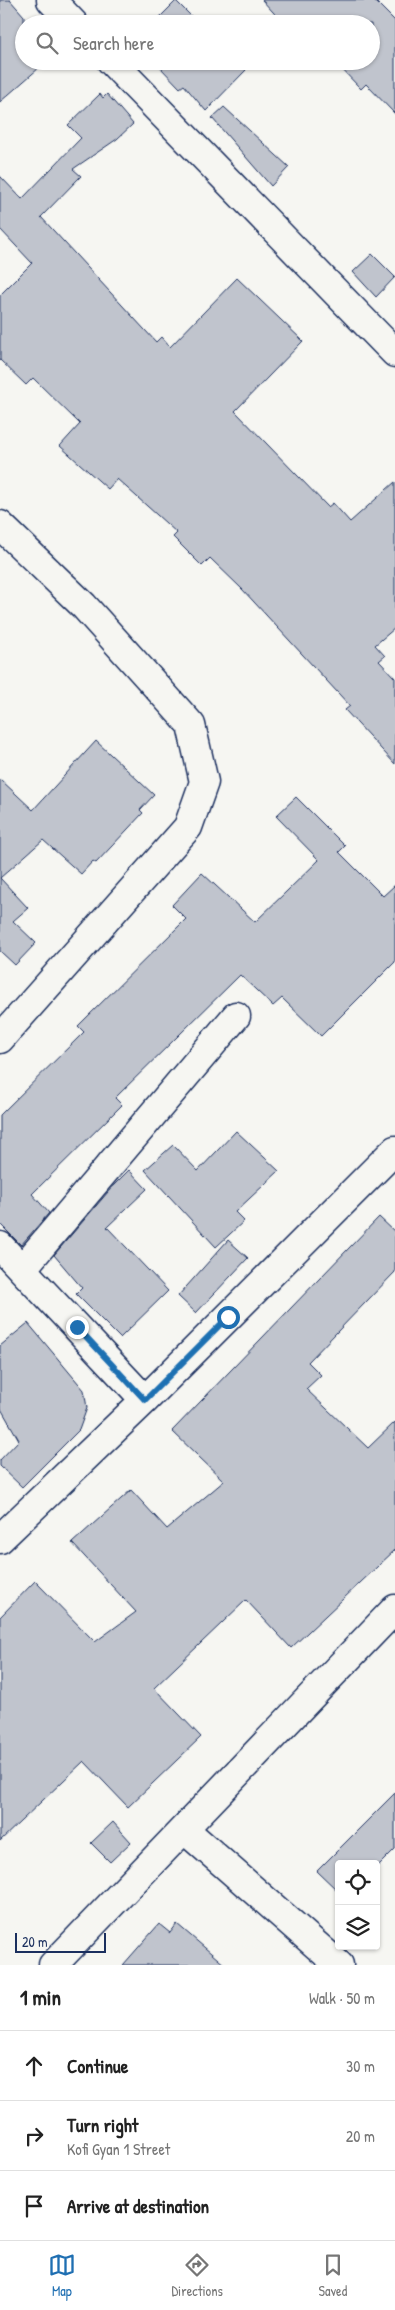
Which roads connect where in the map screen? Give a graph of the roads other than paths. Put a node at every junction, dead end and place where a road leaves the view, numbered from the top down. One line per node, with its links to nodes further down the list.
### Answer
1 (51, 0): 2 (street)
2 (65, 15)
3 (120, 70): 4 (street)
4 (395, 353)
5 (0, 524): 7 (street)
6 (236, 1016): 10 (street)
7 (0, 1039)
8 (395, 1150): 11 (street)
9 (0, 1246): 10 (street)
10 (22, 1269): 11 (street)
11 (145, 1400): 12 (street)
12 (0, 1539)
13 (395, 1609): 14 (street)
14 (184, 1829): 15 (street); 16 (street)
15 (53, 1965)
16 (339, 1965)

